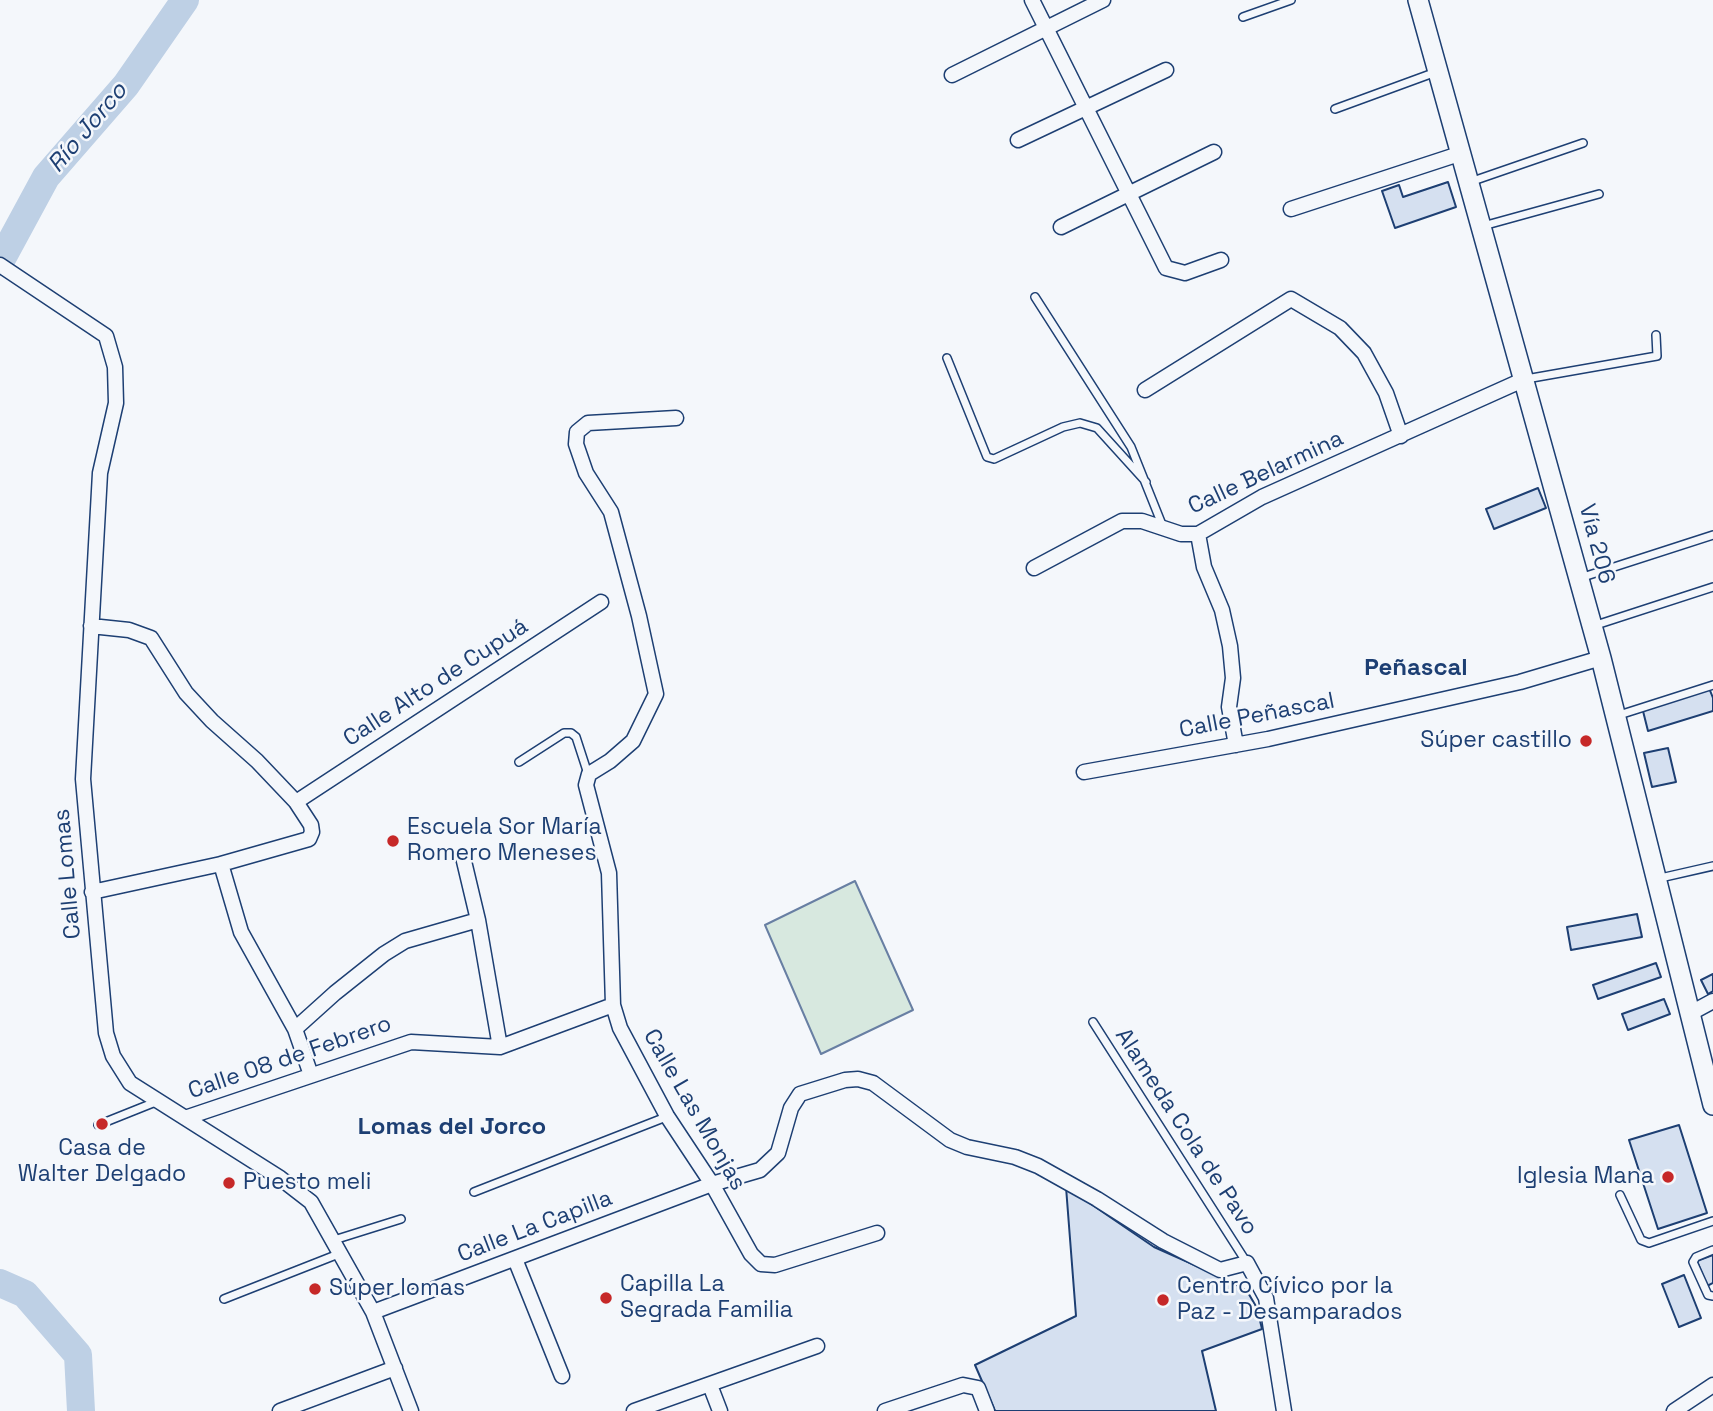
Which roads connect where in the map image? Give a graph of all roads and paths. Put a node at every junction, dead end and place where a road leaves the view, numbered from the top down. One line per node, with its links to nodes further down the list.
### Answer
1 (1032, 0): 6 (street)
2 (1103, 0): 6 (street)
3 (1291, 0): 5 (lane)
4 (1418, 0): 8 (main road, Vía 206)
5 (1242, 17)
6 (1044, 27): 9 (street); 11 (street)
7 (1166, 70): 11 (street)
8 (1438, 71): 10 (lane); 15 (main road, Vía 206)
9 (952, 75)
10 (1335, 109)
11 (1086, 110): 12 (street); 17 (street)
12 (1018, 140)
13 (1583, 144): 16 (lane)
14 (1213, 152): 17 (street)
15 (1462, 153): 16 (main road, Vía 206); 19 (street)
16 (1470, 182): 20 (main road, Vía 206)
17 (1128, 194): 21 (street); 22 (street)
18 (1599, 194): 20 (lane)
19 (1291, 209)
20 (1482, 226): 27 (main road, Vía 206)
21 (1061, 227)
22 (1221, 260)
23 (0, 265): 39 (street, Calle Lomas)
24 (1035, 297): 31 (lane)
25 (1656, 335): 27 (lane)
26 (947, 358): 31 (lane)
27 (1525, 379): 30 (street, Calle Belarmina); 36 (main road, Vía 206)
28 (1144, 390): 30 (street)
29 (676, 418): 47 (street)
30 (1401, 436): 33 (street, Calle Belarmina)
31 (1146, 482): 32 (lane)
32 (1163, 527): 33 (street, Calle Belarmina); 35 (street, Calle Belarmina)
33 (1198, 534): 44 (street)
34 (1713, 535): 36 (lane)
35 (1034, 568)
36 (1579, 578): 40 (main road, Vía 206)
37 (1713, 587): 40 (lane)
38 (601, 602): 48 (street, Calle Alto de Cupuá)
39 (91, 626): 48 (street); 53 (street, Calle Lomas)
40 (1593, 626): 41 (main road, Vía 206)
41 (1601, 658): 43 (main road, Vía 206); 44 (street, Calle Peñascal)
42 (1713, 685): 43 (lane)
43 (1616, 716): 52 (main road, Vía 206)
44 (1236, 745): 46 (street, Calle Peñascal)
45 (519, 762): 47 (lane)
46 (1084, 772)
47 (589, 774): 56 (street, Calle Las Monjas)
48 (296, 802): 50 (street)
49 (463, 857): 54 (street)
50 (221, 864): 53 (street); 59 (street)
51 (1713, 866): 52 (lane)
52 (1656, 879): 57 (main road, Vía 206)
53 (92, 892): 62 (street, Calle Lomas)
54 (478, 920): 59 (street); 60 (street)
55 (1713, 1001): 57 (street)
56 (612, 1005): 60 (street, Calle 08 de Febrero); 64 (street, Calle Las Monjas)
57 (1689, 1014): 63 (main road, Vía 206)
58 (1093, 1022): 76 (lane, Alameda Cola de Pavo)
59 (295, 1028): 61 (street)
60 (500, 1047): 61 (street, Calle 08 de Febrero)
61 (311, 1075): 65 (street, Calle 08 de Febrero)
62 (159, 1101): 65 (street, Calle Lomas); 66 (lane)
63 (1713, 1105)
64 (667, 1116): 67 (street, Calle Las Monjas); 68 (lane)
65 (185, 1118): 73 (street, Calle Lomas)
66 (98, 1125)
67 (712, 1184): 72 (street, Calle Las Monjas); 75 (street, Calle La Capilla); 76 (street, Calle La Capilla)
68 (474, 1192)
69 (1620, 1195): 71 (lane)
70 (401, 1219): 73 (lane)
71 (1713, 1221)
72 (877, 1233)
73 (338, 1247): 78 (lane); 79 (street, Calle Lomas)
74 (1713, 1250): 77 (lane)
75 (515, 1259): 79 (street, Calle La Capilla); 82 (street)
76 (1247, 1263): 92 (street)
77 (1713, 1296)
78 (224, 1298)
79 (373, 1311): 81 (street, Calle Lomas)
80 (817, 1346): 83 (street)
81 (396, 1368): 86 (street); 87 (street, Calle Lomas)
82 (562, 1376)
83 (710, 1385): 88 (street); 89 (street)
84 (1713, 1385): 85 (street)
85 (1689, 1406): 93 (street)
86 (280, 1411)
87 (411, 1411)
88 (634, 1411)
89 (720, 1411)
90 (885, 1411): 91 (street)
91 (987, 1411)
92 (1284, 1411)
93 (1674, 1411)

